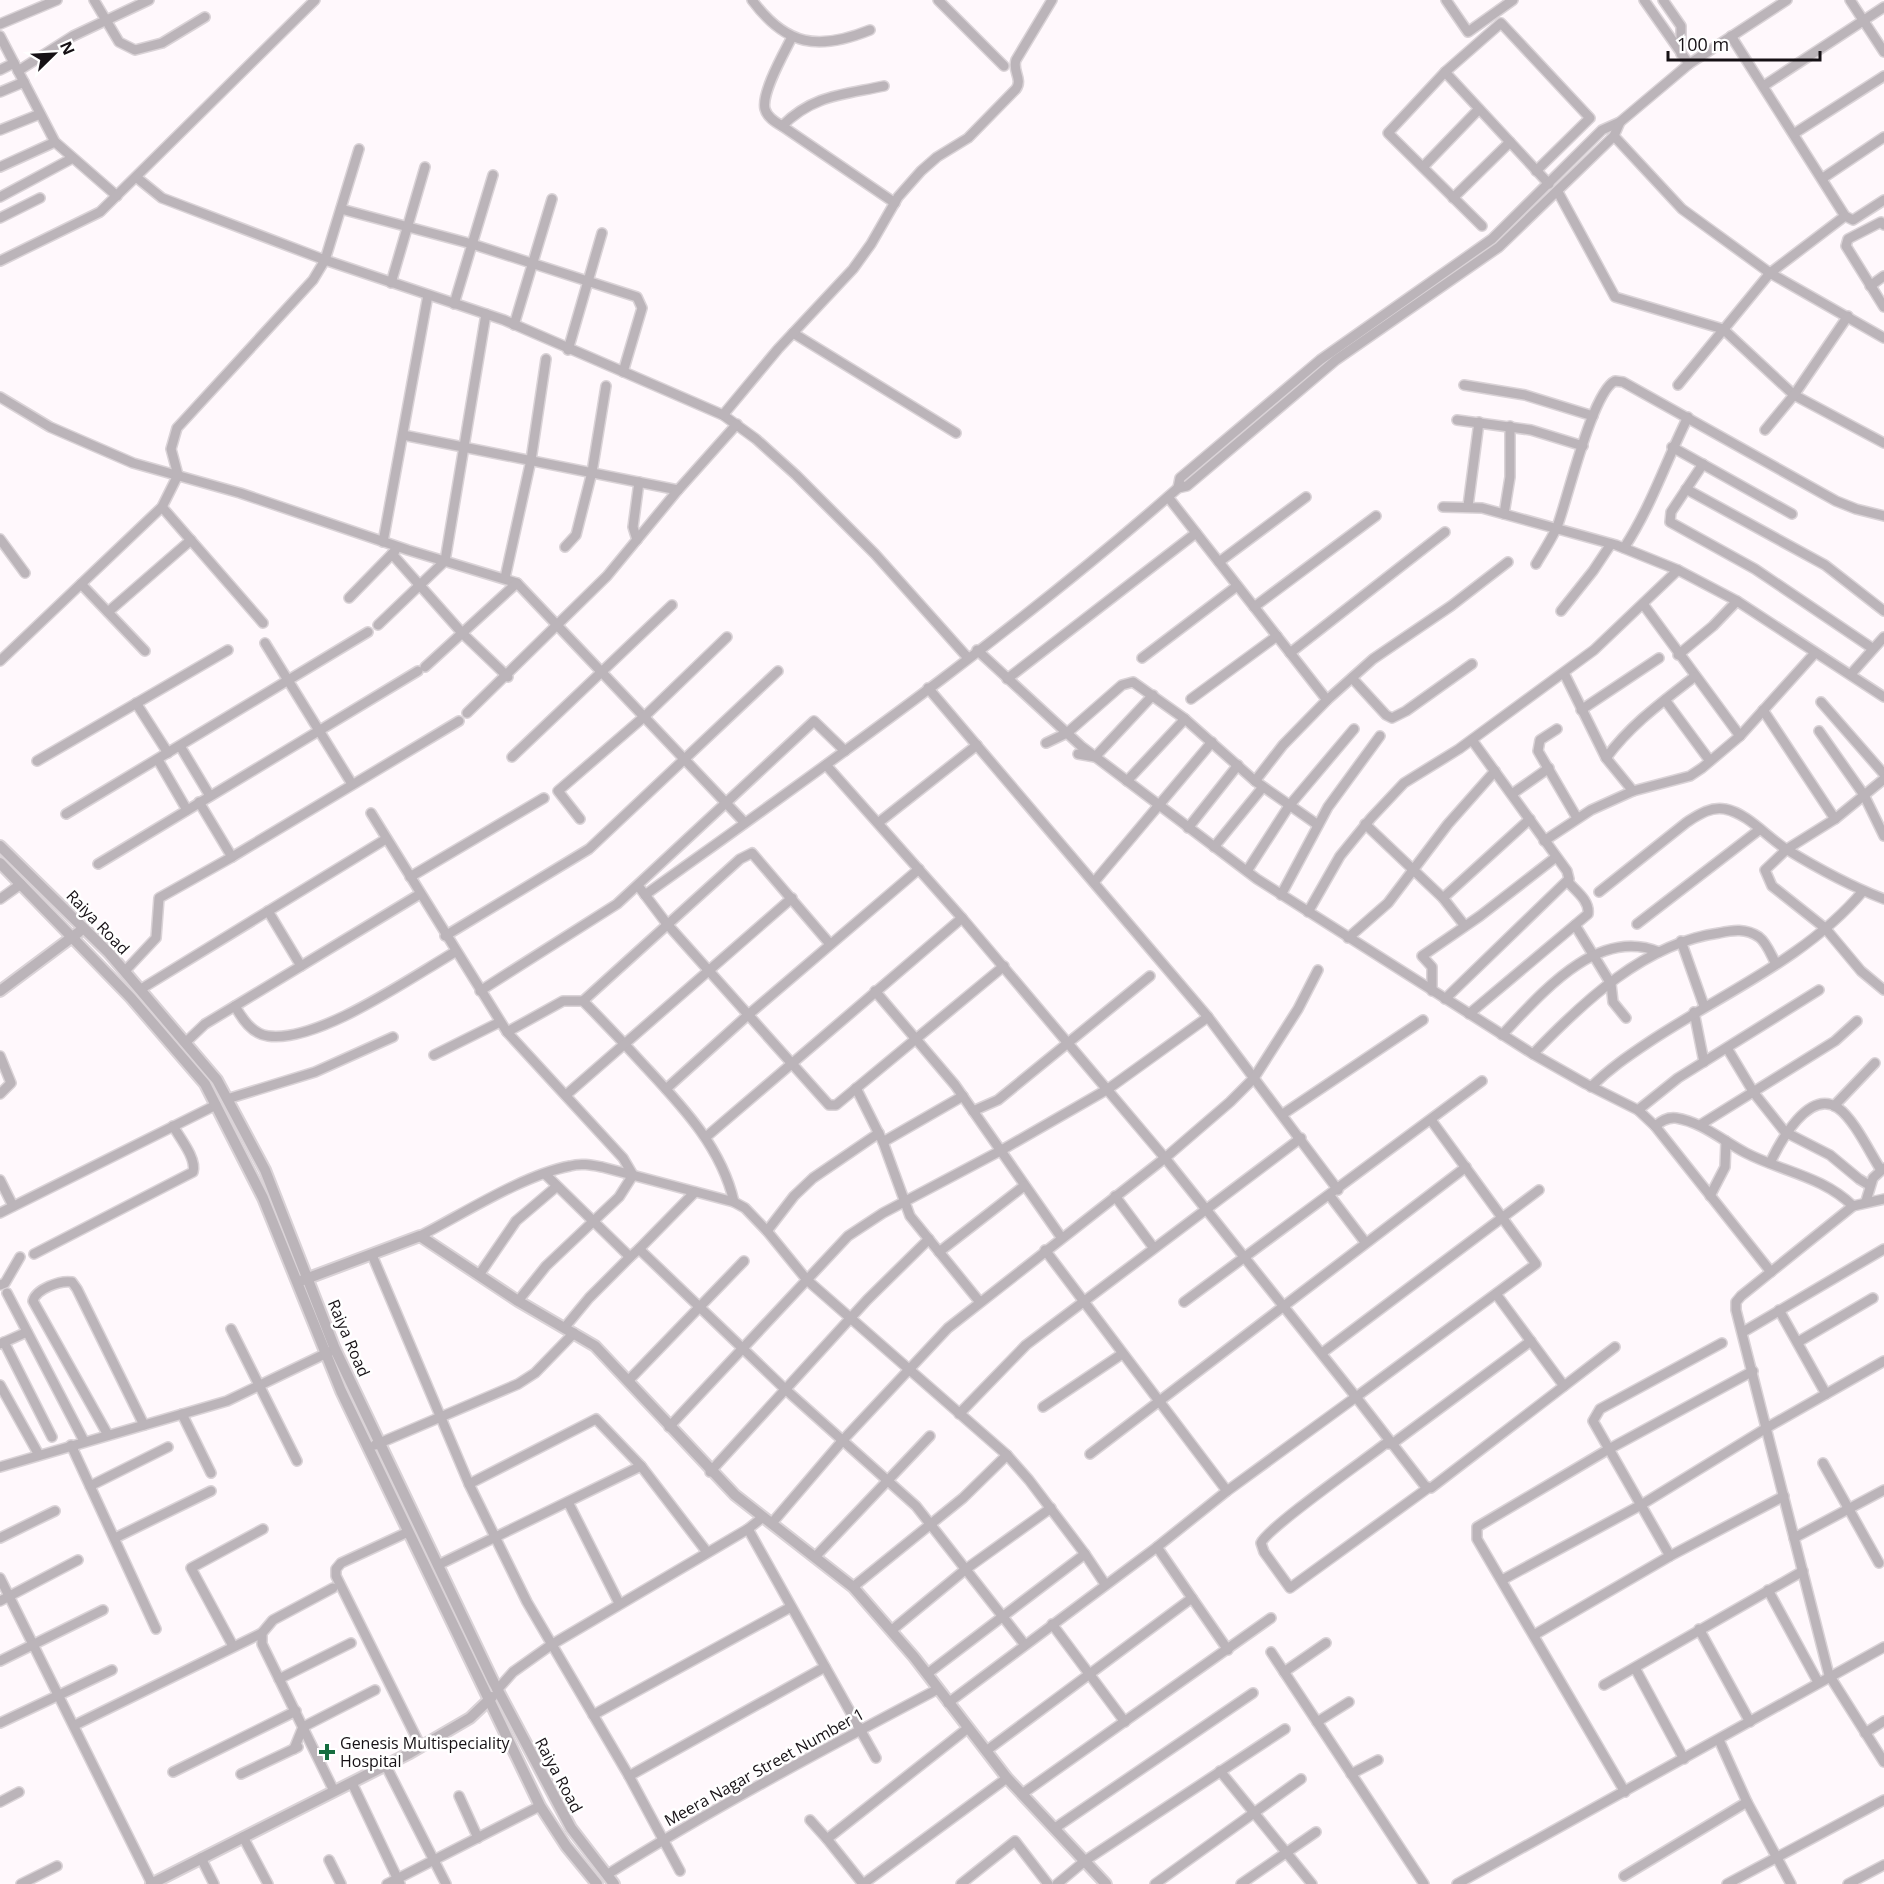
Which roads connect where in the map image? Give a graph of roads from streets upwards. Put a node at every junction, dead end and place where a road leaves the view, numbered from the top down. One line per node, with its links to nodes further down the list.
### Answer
1 (57, 0): 18 (street)
2 (93, 0): 16 (street)
3 (150, 0): 16 (street)
4 (315, 0): 54 (street)
5 (752, 0): 22 (street)
6 (938, 0): 26 (street)
7 (1052, 0): 64 (street)
8 (1513, 0): 13 (street)
9 (1644, 0): 24 (street)
10 (1663, 0): 24 (street)
11 (1787, 0): 21 (street)
12 (1851, 0): 17 (street)
13 (1450, 1)
14 (1884, 7): 17 (street)
15 (205, 17): 16 (street)
16 (105, 19): 27 (street)
17 (1862, 20): 23 (street); 32 (street)
18 (0, 24)
19 (870, 30): 22 (street)
20 (0, 36): 27 (street)
21 (1731, 36): 25 (street); 32 (street)
22 (792, 37): 38 (street)
23 (1884, 52)
24 (1681, 54): 25 (street)
25 (1689, 64): 37 (street)
26 (1004, 66)
27 (16, 67): 28 (street); 31 (street)
28 (0, 70)
29 (1445, 72): 35 (street); 41 (street); 51 (street)
30 (1884, 76): 40 (street)
31 (24, 82): 34 (street); 36 (street)
32 (1765, 85): 40 (street)
33 (884, 86): 38 (street)
34 (0, 92)
35 (1479, 109): 45 (street); 51 (street)
36 (40, 114): 39 (street); 44 (street)
37 (1620, 122): 42 (street); 47 (street)
38 (782, 126): 64 (street)
39 (0, 130)
40 (1795, 133): 55 (street)
41 (1571, 136): 47 (street); 52 (street)
42 (1614, 136): 57 (street); 76 (street)
43 (1884, 137): 55 (street)
44 (55, 142): 48 (street); 49 (street)
45 (1510, 142): 52 (street); 61 (street)
46 (359, 149): 65 (street)
47 (1584, 149): 56 (street)
48 (71, 159): 58 (street); 59 (street)
49 (0, 167)
50 (425, 167): 69 (street)
51 (1423, 167): 61 (street)
52 (1536, 171): 56 (street)
53 (493, 175): 72 (street)
54 (136, 177): 58 (street); 73 (street)
55 (1823, 178): 66 (street)
56 (1549, 184): 119 (street)
57 (1558, 192): 87 (street); 119 (street)
58 (117, 196): 74 (street)
59 (0, 197)
60 (40, 198): 67 (street)
61 (1454, 198): 70 (street)
62 (552, 199): 75 (street)
63 (1884, 200): 66 (street)
64 (895, 203): 88 (street)
65 (341, 209): 69 (street); 73 (street)
66 (1845, 216): 76 (street)
67 (0, 218)
68 (1884, 225): 80 (street)
69 (407, 226): 72 (street); 79 (street)
70 (1482, 226)
71 (602, 233): 78 (street)
72 (472, 244): 75 (street); 82 (street)
73 (325, 260): 79 (street); 117 (street)
74 (0, 261)
75 (532, 264): 78 (street); 86 (street)
76 (1770, 273): 85 (street); 87 (street)
77 (1884, 276): 80 (street)
78 (588, 282): 90 (street); 92 (street)
79 (391, 283): 81 (street)
80 (1870, 286): 83 (street)
81 (428, 295): 82 (street); 109 (street)
82 (453, 304): 84 (street)
83 (1884, 307)
84 (486, 314): 86 (street); 113 (street)
85 (1848, 316): 89 (street); 98 (street)
86 (514, 325): 90 (street)
87 (1723, 329): 96 (street); 98 (street)
88 (793, 333): 100 (street); 108 (street)
89 (1884, 338)
90 (568, 350): 92 (street)
91 (546, 358): 114 (street)
92 (623, 372): 100 (street)
93 (1605, 377): 94 (street)
94 (1615, 381): 101 (street); 102 (street)
95 (1464, 385): 101 (street)
96 (1678, 385)
97 (606, 386): 116 (street)
98 (1794, 395): 107 (street); 110 (street)
99 (0, 398): 117 (street)
100 (723, 415): 105 (street)
101 (1593, 416): 111 (street)
102 (1688, 417): 112 (street); 130 (street)
103 (1457, 420): 104 (street)
104 (1479, 422): 106 (street); 124 (street)
105 (737, 424): 121 (street); 177 (street)
106 (1510, 426): 111 (street); 127 (street)
107 (1766, 430)
108 (956, 433)
109 (403, 435): 113 (street); 137 (street)
110 (1884, 443)
111 (1583, 446): 131 (street)
112 (1672, 447): 115 (street); 140 (street)
113 (466, 448): 114 (street); 142 (street)
114 (531, 460): 116 (street); 148 (street)
115 (1703, 464): 120 (street); 128 (street)
116 (592, 472): 118 (street); 139 (street)
117 (178, 475): 125 (street); 137 (street)
118 (639, 482): 121 (street); 136 (street)
119 (1178, 488): 122 (street)
120 (1686, 489): 159 (street); 170 (street)
121 (678, 490): 136 (street)
122 (1168, 497): 133 (street); 172 (street)
123 (1306, 497): 143 (street)
124 (1468, 506): 126 (street); 127 (street)
125 (162, 507): 135 (street); 150 (street)
126 (1443, 507)
127 (1504, 514): 131 (street)
128 (1792, 514)
129 (1376, 516): 157 (street)
130 (1884, 516)
131 (1556, 528): 138 (street); 145 (street)
132 (1445, 532): 174 (street)
133 (1196, 533): 143 (street); 190 (street)
134 (0, 539): 147 (street)
135 (191, 540): 160 (street); 161 (street)
136 (637, 540): 163 (street)
137 (383, 542): 141 (street)
138 (1611, 544): 140 (street); 158 (street)
139 (565, 547)
140 (1624, 548): 146 (street)
141 (395, 550): 142 (street); 151 (street); 153 (street)
142 (445, 561): 148 (street); 151 (street)
143 (1219, 562): 152 (street)
144 (1508, 562): 188 (street)
145 (1536, 564)
146 (1678, 570): 154 (street); 155 (street)
147 (25, 573)
148 (505, 578): 149 (street)
149 (517, 583): 163 (street); 165 (street)
150 (81, 584): 160 (street); 180 (street)
151 (419, 586): 162 (street); 165 (street)
152 (1237, 586): 157 (street); 178 (street)
153 (350, 598)
154 (1737, 601): 175 (street); 176 (street)
155 (1643, 604): 176 (street); 184 (street)
156 (672, 605): 182 (street)
157 (1254, 607): 166 (street)
158 (1561, 611)
159 (1884, 611)
160 (108, 612): 173 (street)
161 (264, 623)
162 (378, 625)
163 (560, 626): 182 (street); 186 (street)
164 (368, 632): 189 (street)
165 (463, 634): 186 (street); 205 (street)
166 (1277, 636): 174 (street); 194 (street)
167 (728, 637): 202 (street)
168 (1884, 637): 170 (street)
169 (265, 643): 189 (street)
170 (1872, 648): 185 (street)
171 (228, 650): 198 (street)
172 (977, 650): 177 (street); 190 (street)
173 (145, 651)
174 (1290, 653): 195 (street)
175 (1815, 653): 185 (street); 200 (street)
176 (1678, 655): 187 (street)
177 (968, 658): 191 (street)
178 (1143, 658)
179 (1659, 658): 199 (street)
180 (0, 661)
181 (1472, 664): 188 (street)
182 (603, 671): 202 (street); 220 (street)
183 (778, 671): 223 (street)
184 (1564, 673): 199 (street); 212 (street)
185 (1851, 674): 193 (street)
186 (508, 676): 201 (street)
187 (1694, 677): 196 (street); 211 (street)
188 (1352, 678): 195 (street)
189 (287, 679): 205 (street); 215 (street)
190 (1007, 679): 209 (street)
191 (928, 688): 216 (street); 217 (street)
192 (1153, 695): 203 (street); 209 (street); 221 (street)
193 (1884, 697)
194 (1191, 699)
195 (1327, 700): 234 (street)
196 (1665, 700): 222 (street); 226 (street)
197 (1821, 702): 231 (street)
198 (136, 703): 218 (street); 224 (street)
199 (1581, 710): 222 (street)
200 (1763, 710): 211 (street); 252 (street)
201 (467, 713)
202 (645, 716): 223 (street); 250 (street)
203 (1185, 719): 213 (street); 233 (street)
204 (459, 721): 235 (street)
205 (320, 728): 235 (street); 240 (street)
206 (1354, 729): 245 (street)
207 (1557, 729): 229 (street)
208 (1820, 731): 239 (street)
209 (1067, 733): 214 (street); 221 (street)
210 (1380, 736): 256 (street)
211 (1740, 736): 226 (street)
212 (1472, 740): 230 (street); 255 (street)
213 (1212, 742): 228 (street); 244 (street)
214 (1046, 743)
215 (180, 746): 218 (street); 240 (street)
216 (977, 746): 254 (street); 273 (street)
217 (845, 751): 227 (street); 243 (street)
218 (168, 753): 225 (street)
219 (1078, 754): 221 (street)
220 (512, 757)
221 (1095, 757): 233 (street)
222 (1606, 758): 237 (street)
223 (686, 759): 243 (street); 295 (street)
224 (36, 760)
225 (158, 760): 246 (street); 248 (street)
226 (1710, 761): 237 (street)
227 (826, 765): 253 (street); 254 (street)
228 (1238, 765): 234 (street); 257 (street)
229 (1549, 768): 238 (street); 249 (street)
230 (1495, 771): 238 (street); 270 (street)
231 (1884, 774)
232 (1884, 779): 239 (street)
233 (1127, 781): 244 (street)
234 (1255, 781): 236 (street)
235 (352, 784): 266 (street)
236 (1263, 788): 245 (street); 263 (street)
237 (1633, 791): 249 (street)
238 (1512, 794): 251 (street)
239 (1864, 795): 252 (street); 259 (street)
240 (210, 796): 242 (street)
241 (544, 798): 272 (street)
242 (199, 802): 246 (street); 266 (street)
243 (725, 802): 253 (street); 276 (street)
244 (1158, 805): 257 (street); 273 (street)
245 (1289, 806): 256 (street); 271 (street)
246 (187, 810): 268 (street)
247 (371, 813): 260 (street)
248 (66, 814)
249 (1577, 818): 261 (street)
250 (580, 819)
251 (1530, 819): 261 (street); 283 (street)
252 (1835, 819): 264 (street)
253 (744, 822): 280 (street)
254 (878, 823): 269 (street)
255 (1365, 824): 270 (street); 287 (street)
256 (1318, 825): 281 (street)
257 (1188, 828): 263 (street)
258 (1759, 830): 264 (street); 278 (street); 290 (street)
259 (1884, 836)
260 (386, 839): 272 (street); 286 (street)
261 (1544, 841): 265 (street)
262 (0, 846): 293 (street, Raiya Road)
263 (1214, 847): 271 (street)
264 (1787, 849): 277 (street); 294 (street)
265 (1556, 856): 274 (street); 292 (street)
266 (232, 857): 307 (street)
267 (0, 863): 275 (street, Raiya Road)
268 (98, 864)
269 (919, 869): 288 (street); 299 (street)
270 (1413, 869): 283 (street); 297 (street)
271 (1247, 872): 281 (street)
272 (410, 877): 279 (street)
273 (1095, 881): 325 (street)
274 (1568, 882): 291 (street); 318 (street)
275 (21, 884): 284 (street); 296 (street, Raiya Road)
276 (639, 886): 280 (street); 315 (street)
277 (1863, 891): 285 (street); 294 (street)
278 (1599, 892)
279 (420, 894): 295 (street); 304 (street)
280 (645, 895): 289 (street)
281 (1281, 895): 287 (street)
282 (792, 898): 289 (street); 299 (street); 306 (street)
283 (1443, 898): 292 (street)
284 (0, 899)
285 (1884, 899)
286 (268, 911): 304 (street); 311 (street)
287 (1308, 912): 297 (street)
288 (962, 918): 305 (street); 316 (street)
289 (667, 924): 306 (street); 319 (street)
290 (1637, 924)
291 (1575, 925): 302 (street); 323 (street)
292 (1465, 926): 317 (street)
293 (84, 927): 296 (street); 307 (street, Raiya Road)
294 (1825, 928): 303 (street); 313 (street)
295 (445, 936): 300 (street)
296 (75, 937): 314 (street); 355 (street, Raiya Road)
297 (1348, 938): 317 (street)
298 (1681, 941): 301 (street); 303 (street); 321 (street)
299 (830, 944): 324 (street)
300 (455, 952): 315 (street); 320 (street)
301 (1659, 952): 302 (street); 310 (street)
302 (1593, 955): 310 (street); 331 (street)
303 (1776, 964): 321 (street)
304 (301, 966): 320 (street)
305 (1004, 966): 333 (street); 336 (street)
306 (708, 969): 324 (street); 335 (street)
307 (124, 970): 311 (street, Raiya Road)
308 (1318, 970): 344 (street)
309 (1150, 976): 336 (street)
310 (1611, 984): 326 (street); 338 (street)
311 (141, 989): 334 (street, Raiya Road)
312 (1819, 990): 337 (street)
313 (1884, 990)
314 (0, 991)
315 (480, 991): 329 (street)
316 (875, 991): 333 (street); 341 (street)
317 (1432, 991): 318 (street)
318 (1445, 999): 323 (street)
319 (583, 1001): 330 (street); 335 (street)
320 (235, 1006): 334 (street)
321 (1704, 1006): 322 (street)
322 (1694, 1012): 342 (street); 346 (street)
323 (1469, 1014): 331 (street)
324 (748, 1015): 341 (street); 348 (street)
325 (1208, 1017): 344 (street); 349 (street)
326 (1626, 1018)
327 (1423, 1020): 359 (street)
328 (1857, 1021): 350 (street)
329 (500, 1022): 330 (street); 339 (street)
330 (507, 1032): 352 (street)
331 (1502, 1035): 338 (street)
332 (393, 1037): 354 (street)
333 (916, 1039): 347 (street); 353 (street)
334 (186, 1042): 354 (street, Raiya Road)
335 (624, 1044): 348 (street); 352 (street)
336 (1069, 1044): 349 (street); 358 (street)
337 (1727, 1048): 342 (street); 350 (street)
338 (1533, 1054): 346 (street)
339 (434, 1055)
340 (0, 1056): 351 (street)
341 (791, 1062): 347 (street); 365 (street)
342 (1704, 1062): 357 (street)
343 (1875, 1063): 356 (street)
344 (1254, 1078): 359 (street); 370 (street)
345 (1482, 1081): 360 (street)
346 (1591, 1087): 357 (street)
347 (856, 1088): 366 (street)
348 (666, 1089): 365 (street)
349 (1108, 1089): 369 (street); 370 (street)
350 (1754, 1093): 361 (street); 364 (street)
351 (0, 1094)
352 (566, 1095): 375 (street)
353 (963, 1096): 358 (street); 366 (street)
354 (227, 1099): 413 (street, Raiya Road)
355 (216, 1105): 362 (street); 415 (street, Raiya Road)
356 (1834, 1106): 364 (street); 373 (street)
357 (1638, 1110): 363 (street)
358 (973, 1111): 369 (street)
359 (1283, 1113): 367 (street)
360 (1431, 1120): 372 (street); 382 (street)
361 (1700, 1125): 363 (street); 368 (street)
362 (173, 1126): 389 (street); 405 (street)
363 (1655, 1126): 384 (street)
364 (1785, 1132): 371 (street); 377 (street)
365 (706, 1137): 387 (street)
366 (881, 1137): 388 (street); 395 (street)
367 (1300, 1138): 382 (street); 391 (street)
368 (1726, 1141): 371 (street); 384 (street)
369 (1000, 1151): 378 (street); 388 (street)
370 (1166, 1158): 383 (street); 391 (street)
371 (1770, 1162): 390 (street)
372 (1466, 1167): 393 (street); 399 (street)
373 (1882, 1169): 377 (street)
374 (545, 1174): 375 (street); 379 (street); 396 (street)
375 (633, 1175): 381 (street); 394 (street)
376 (0, 1180): 389 (street)
377 (1869, 1185): 386 (street)
378 (1024, 1186): 397 (street); 404 (street)
379 (556, 1187): 394 (street); 412 (street)
380 (1539, 1190): 393 (street)
381 (695, 1192): 387 (street); 401 (street)
382 (1334, 1193): 399 (street); 409 (street)
383 (1115, 1196): 397 (street); 400 (street)
384 (1710, 1196): 411 (street)
385 (1884, 1199): 386 (street)
386 (1866, 1201): 390 (street)
387 (734, 1202): 395 (street)
388 (904, 1203): 398 (street); 414 (street)
389 (13, 1206): 392 (street)
390 (1853, 1206): 411 (street)
391 (1206, 1208): 400 (street); 409 (street)
392 (0, 1213)
393 (1503, 1216): 418 (street); 439 (street)
394 (591, 1222): 408 (street); 420 (street)
395 (767, 1231): 414 (street)
396 (420, 1236): 406 (street); 412 (street)
397 (1061, 1237): 403 (street)
398 (928, 1239): 404 (street); 427 (street)
399 (1365, 1242): 424 (street)
400 (1153, 1247): 422 (street)
401 (639, 1249): 408 (street); 425 (street)
402 (1884, 1249): 426 (street)
403 (1045, 1250): 421 (street); 422 (street)
404 (939, 1252): 421 (street)
405 (34, 1254)
406 (372, 1255): 413 (street); 455 (street)
407 (20, 1257): 416 (street)
408 (630, 1257): 429 (street)
409 (1245, 1257): 423 (street); 424 (street)
410 (744, 1261): 425 (street)
411 (1771, 1272): 431 (street)
412 (479, 1275): 420 (street)
413 (308, 1278): 415 (street); 438 (street, Raiya Road)
414 (807, 1280): 427 (street); 436 (street)
415 (297, 1282): 438 (street, Raiya Road)
416 (0, 1285)
417 (7, 1293): 430 (street)
418 (1496, 1294): 432 (street); 450 (street)
419 (1873, 1298): 433 (street)
420 (518, 1301): 429 (street)
421 (980, 1301): 443 (street)
422 (1084, 1302): 440 (street); 454 (street)
423 (1184, 1302)
424 (1284, 1306): 439 (street); 451 (street)
425 (698, 1307): 436 (street); 444 (street)
426 (1779, 1310): 431 (street); 433 (street)
427 (849, 1319): 443 (street); 448 (street)
428 (231, 1329): 447 (street)
429 (569, 1330): 444 (street); 455 (street)
430 (27, 1332): 434 (street); 463 (street)
431 (1743, 1332): 442 (street)
432 (1531, 1341): 446 (street); 465 (street)
433 (1798, 1342): 449 (street)
434 (2, 1343): 461 (street)
435 (1722, 1343): 469 (street)
436 (743, 1347): 448 (street); 457 (street)
437 (1615, 1347): 446 (street)
438 (330, 1352): 447 (street); 464 (street, Raiya Road); 468 (street, Raiya Road)
439 (1322, 1353): 450 (street)
440 (1122, 1354): 451 (street); 452 (street)
441 (1884, 1361): 449 (street)
442 (1753, 1371): 458 (street); 469 (street)
443 (909, 1372): 454 (street); 462 (street)
444 (628, 1381): 457 (street)
445 (0, 1385): 470 (street)
446 (1564, 1386): 482 (street)
447 (258, 1387): 453 (street); 473 (street)
448 (785, 1389): 462 (street); 477 (street)
449 (1826, 1394): 458 (street)
450 (1356, 1397): 465 (street); 485 (street)
451 (1160, 1401): 472 (street); 485 (street)
452 (1042, 1407)
453 (182, 1414): 456 (street); 478 (street)
454 (960, 1414): 471 (street)
455 (441, 1418): 464 (street); 480 (street)
456 (144, 1425): 459 (street); 459 (street)
457 (669, 1427): 477 (street)
458 (1768, 1427): 486 (street); 488 (street)
459 (108, 1435): 463 (street)
460 (930, 1436): 479 (street)
461 (52, 1437)
462 (843, 1440): 479 (street); 492 (street)
463 (84, 1441): 466 (street)
464 (380, 1443): 468 (street); 508 (street, Raiya Road)
465 (1392, 1444): 482 (street); 482 (street)
466 (71, 1445): 470 (street); 481 (street)
467 (168, 1447): 481 (street)
468 (369, 1448): 496 (street, Raiya Road)
469 (1609, 1449): 488 (street); 512 (street)
470 (39, 1455): 476 (street)
471 (1007, 1455): 489 (street); 493 (street)
472 (1090, 1455)
473 (297, 1461)
474 (1823, 1463): 490 (street)
475 (641, 1466): 480 (street); 487 (street); 502 (street)
476 (0, 1467)
477 (710, 1472): 492 (street)
478 (211, 1473)
479 (889, 1481): 493 (street); 505 (street)
480 (469, 1484): 500 (street)
481 (90, 1486): 498 (street)
482 (1428, 1488)
483 (1884, 1490): 490 (street)
484 (211, 1491): 498 (street)
485 (1227, 1491): 501 (street)
486 (1784, 1496): 499 (street); 504 (street)
487 (568, 1502): 500 (street); 520 (street)
488 (1641, 1505): 504 (street); 512 (street)
489 (1051, 1509): 503 (street); 509 (street)
490 (1848, 1509): 499 (street); 507 (street)
491 (55, 1511): 497 (street)
492 (767, 1520): 495 (street); 505 (street)
493 (932, 1524): 509 (street); 514 (street)
494 (264, 1529): 536 (street)
495 (748, 1529): 502 (street); 521 (street)
496 (408, 1532): 556 (street, Raiya Road); 574 (street)
497 (0, 1538)
498 (115, 1538): 526 (street)
499 (1794, 1538): 510 (street)
500 (495, 1539): 508 (street); 534 (street)
501 (1156, 1547): 513 (street); 518 (street)
502 (706, 1552): 520 (street)
503 (1085, 1554): 513 (street); 523 (street)
504 (1670, 1556): 530 (street)
505 (815, 1557): 514 (street)
506 (78, 1560): 517 (street)
507 (1880, 1563)
508 (438, 1565): 553 (street, Raiya Road)
509 (966, 1569): 523 (street); 528 (street)
510 (1803, 1571): 516 (street); 547 (street)
511 (0, 1578): 517 (street)
512 (1502, 1580): 530 (street)
513 (1105, 1584): 525 (street)
514 (853, 1587): 528 (street)
515 (333, 1588): 529 (street)
516 (1768, 1590): 527 (street); 549 (street)
517 (9, 1596): 519 (street); 533 (street)
518 (1192, 1598): 538 (street); 546 (street)
519 (0, 1601)
520 (619, 1603): 534 (street)
521 (791, 1607): 541 (street); 560 (street)
522 (103, 1610): 533 (street)
523 (1002, 1616): 535 (street); 545 (street)
524 (1271, 1618): 538 (street)
525 (1052, 1624): 535 (street); 546 (street)
526 (156, 1629)
527 (1699, 1629): 542 (street); 564 (street)
528 (892, 1630): 545 (street)
529 (262, 1633): 536 (street); 548 (street)
530 (1534, 1635): 592 (street)
531 (351, 1643): 548 (street)
532 (1326, 1643): 544 (street)
533 (34, 1644): 540 (street); 555 (street)
534 (551, 1645): 553 (street); 560 (street)
535 (1025, 1645): 558 (street)
536 (233, 1646): 566 (street)
537 (1884, 1647): 547 (street)
538 (1228, 1650): 562 (street)
539 (1271, 1652): 544 (street)
540 (0, 1661)
541 (825, 1667): 570 (street); 586 (street)
542 (1635, 1668): 550 (street); 578 (street)
543 (112, 1670): 555 (street)
544 (1284, 1672): 563 (street)
545 (927, 1674): 551 (street)
546 (1089, 1674): 562 (street); 576 (street)
547 (1829, 1675): 549 (street); 571 (street)
548 (279, 1679): 559 (street)
549 (1818, 1682): 564 (street)
550 (1604, 1685)
551 (938, 1689): 558 (street); 570 (street, Meera Nagar Street Number 1)
552 (375, 1690): 567 (street)
553 (497, 1690): 556 (street); 618 (street, Raiya Road)
554 (1253, 1693): 602 (street)
555 (60, 1695): 565 (street); 566 (street)
556 (489, 1701): 574 (street); 599 (street, Raiya Road)
557 (1349, 1702): 563 (street)
558 (948, 1703): 568 (street)
559 (296, 1711): 567 (street); 583 (street)
560 (593, 1715): 586 (street)
561 (1884, 1721): 571 (street)
562 (1125, 1722): 593 (street)
563 (1317, 1722): 585 (street)
564 (1750, 1722): 572 (street)
565 (0, 1723)
566 (75, 1725): 622 (street)
567 (303, 1727): 573 (street); 575 (street)
568 (968, 1728): 576 (street); 606 (street)
569 (1285, 1729): 582 (street)
570 (861, 1730): 577 (street); 607 (street, Meera Nagar Street Number 1)
571 (1865, 1732): 580 (street)
572 (1719, 1740): 578 (street); 598 (street)
573 (311, 1742): 575 (street); 590 (street)
574 (421, 1747): 581 (street)
575 (294, 1749): 584 (street)
576 (986, 1750): 587 (street)
577 (876, 1758)
578 (1684, 1759): 592 (street)
579 (1378, 1760): 585 (street)
580 (1884, 1762)
581 (386, 1766): 589 (street); 612 (street)
582 (1220, 1771): 600 (street); 613 (street)
583 (172, 1772)
584 (241, 1774)
585 (1351, 1774): 636 (street)
586 (630, 1776): 607 (street)
587 (1007, 1778): 593 (street); 628 (street)
588 (1300, 1779): 600 (street)
589 (352, 1783): 590 (street); 596 (street)
590 (337, 1790): 596 (street); 604 (street)
591 (19, 1792): 597 (street)
592 (1625, 1792): 637 (street)
593 (1022, 1794): 602 (street)
594 (459, 1796): 605 (street)
595 (1884, 1800): 610 (street)
596 (360, 1801): 619 (street)
597 (0, 1802)
598 (1747, 1802): 610 (street); 617 (street)
599 (540, 1806): 605 (street); 620 (street, Raiya Road)
600 (1255, 1813): 608 (street); 633 (street)
601 (810, 1820): 606 (street)
602 (1055, 1828): 613 (street)
603 (1316, 1832): 608 (street)
604 (243, 1837): 609 (street); 624 (street)
605 (478, 1838): 612 (street)
606 (827, 1839): 628 (street)
607 (663, 1840): 616 (street); 618 (street, Meera Nagar Street Number 1)
608 (1287, 1852): 634 (street); 635 (street)
609 (201, 1858): 622 (street); 623 (street)
610 (1777, 1858): 638 (street); 639 (street)
611 (329, 1860): 625 (street)
612 (434, 1860): 619 (street); 627 (street)
613 (1086, 1860): 631 (street); 632 (street)
614 (1884, 1865): 640 (street)
615 (57, 1866): 621 (street)
616 (680, 1871)
617 (1624, 1876)
618 (611, 1879): 620 (street)
619 (399, 1881): 626 (street)
620 (597, 1883)
621 (21, 1884)
622 (152, 1884)
623 (214, 1884)
624 (268, 1884)
625 (341, 1884)
626 (387, 1884)
627 (446, 1884)
628 (863, 1884)
629 (961, 1884): 630 (street)
630 (1048, 1884)
631 (1058, 1884)
632 (1106, 1884)
633 (1155, 1884)
634 (1241, 1884)
635 (1312, 1884)
636 (1424, 1884)
637 (1457, 1884)
638 (1727, 1884)
639 (1791, 1884)
640 (1848, 1884)

